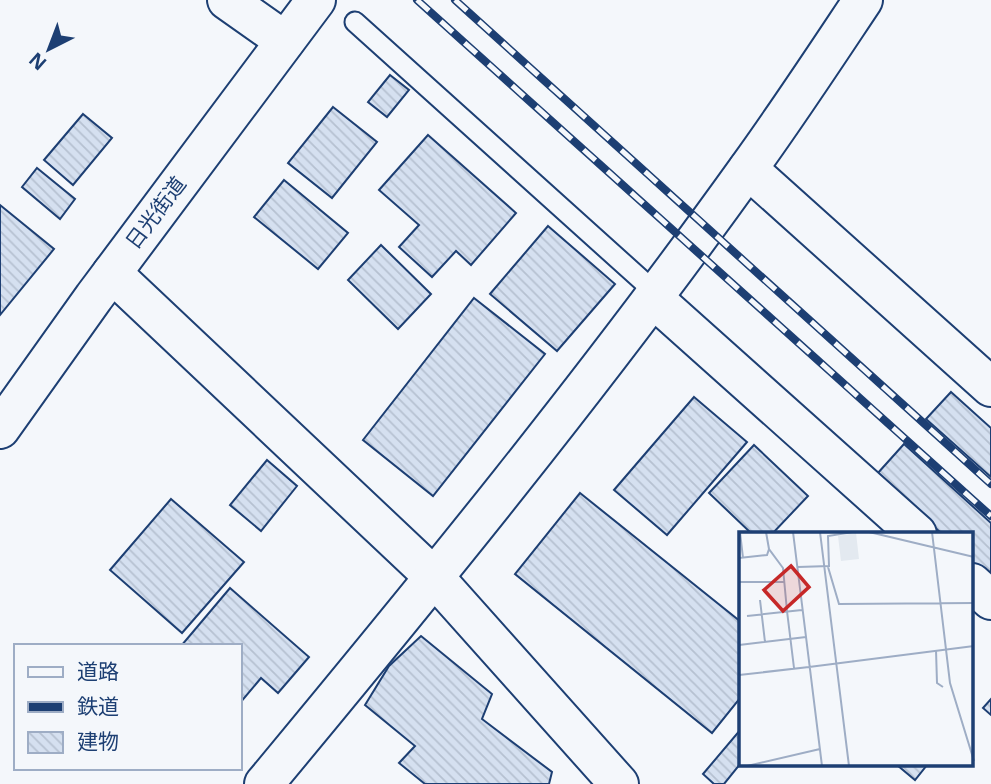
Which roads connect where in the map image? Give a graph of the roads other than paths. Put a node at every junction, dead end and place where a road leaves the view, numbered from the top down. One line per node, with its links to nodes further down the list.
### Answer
1 (227, 0): 5 (street)
2 (316, 0): 5 (street, 日光街道)
3 (863, 0): 6 (street)
4 (355, 22): 8 (lane)
5 (285, 41): 7 (street, 日光街道)
6 (748, 169): 8 (street); 9 (street)
7 (112, 273): 10 (street, 日光街道); 12 (street)
8 (655, 296): 11 (street); 12 (street)
9 (991, 387)
10 (0, 429)
11 (915, 532)
12 (435, 578): 15 (street); 16 (street)
13 (974, 585): 14 (street)
14 (991, 600)
15 (264, 784)
16 (619, 784)

